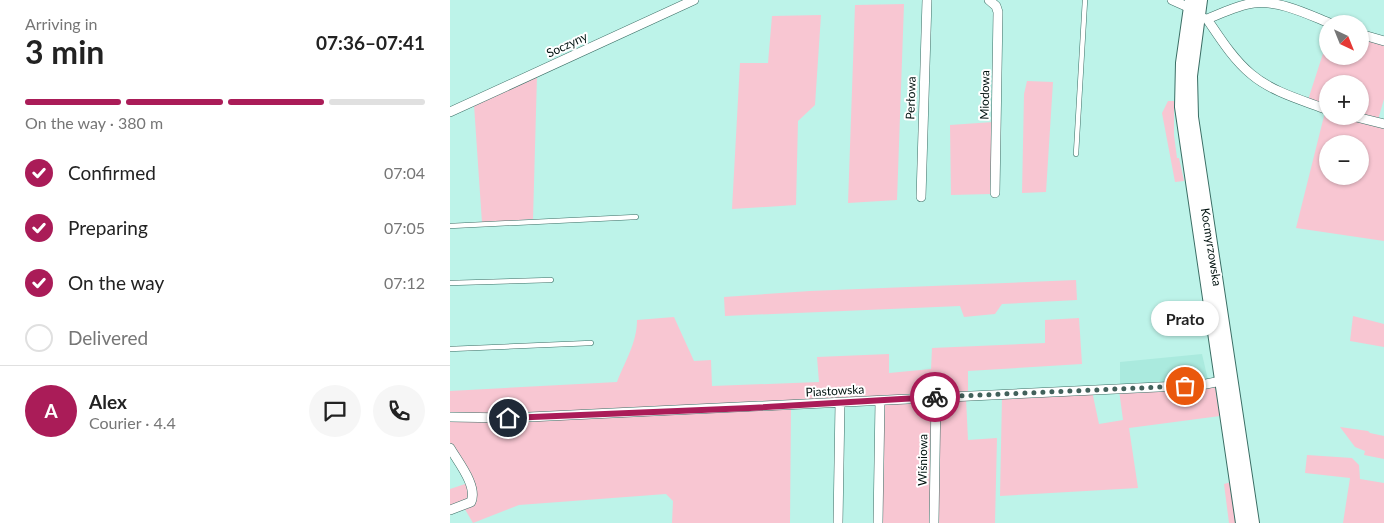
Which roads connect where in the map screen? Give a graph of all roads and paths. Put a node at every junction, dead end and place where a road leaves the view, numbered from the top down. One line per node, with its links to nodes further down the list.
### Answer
1 (694, 0): 12 (street, Soczyny)
2 (927, 0): 17 (street, Perłowa)
3 (989, 0): 16 (street, Miodowa)
4 (1085, 0): 15 (lane)
5 (1172, 0): 7 (street)
6 (1202, 0): 7 (main road, Kocmyrzowska)
7 (1197, 11): 8 (street); 11 (street); 24 (main road, Kocmyrzowska); 35 (main road, Kocmyrzowska)
8 (1319, 19)
9 (1369, 37): 10 (street)
10 (1384, 41)
11 (1319, 106)
12 (450, 112)
13 (1369, 120): 14 (street)
14 (1384, 124)
15 (1076, 154)
16 (995, 193)
17 (921, 197)
18 (636, 217): 19 (lane)
19 (450, 226)
20 (551, 280): 21 (lane)
21 (450, 283)
22 (592, 343): 23 (lane)
23 (450, 349)
24 (1221, 381): 25 (street, Piastowska); 34 (main road, Kocmyrzowska)
25 (936, 397): 26 (street, Piastowska); 33 (street, Wiśniowa)
26 (880, 400): 27 (street, Piastowska); 32 (street)
27 (840, 403): 28 (street, Piastowska); 31 (street)
28 (450, 417)
29 (450, 448): 30 (street)
30 (450, 510)
31 (838, 523)
32 (878, 523)
33 (934, 523)
34 (1242, 523)
35 (1253, 523)

